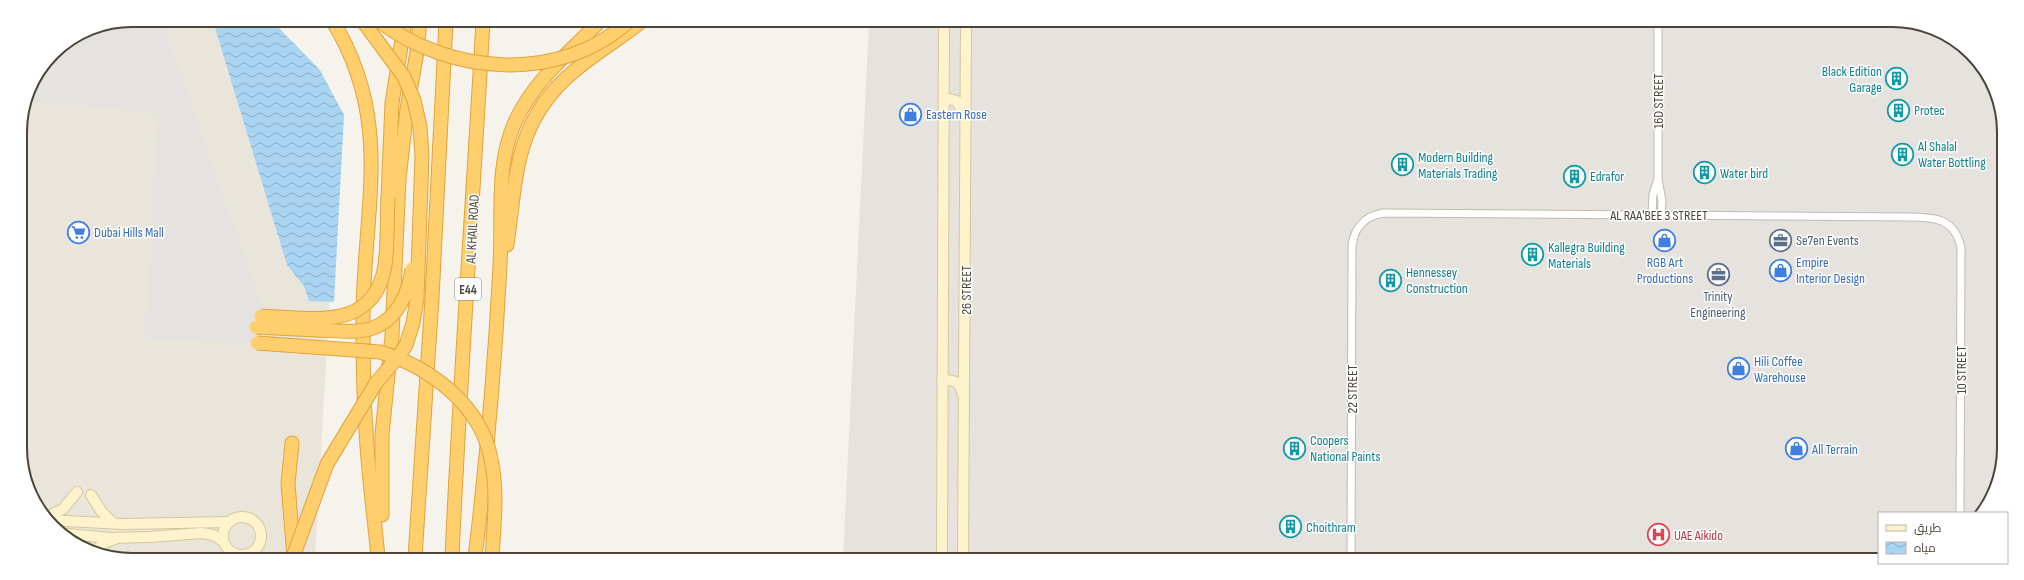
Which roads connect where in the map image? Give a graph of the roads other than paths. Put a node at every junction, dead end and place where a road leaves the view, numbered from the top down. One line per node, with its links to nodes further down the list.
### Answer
1 (336, 27): 37 (highway)
2 (367, 27): 19 (highway, bridge)
3 (389, 27): 9 (highway, bridge)
4 (404, 27): 19 (highway, bridge)
5 (419, 27): 37 (highway)
6 (446, 27): 48 (highway)
7 (483, 27): 49 (highway, AL KHAIL ROAD / E44)
8 (594, 27): 22 (highway)
9 (621, 27)
10 (634, 27): 22 (highway)
11 (944, 27): 14 (main road, 26 STREET)
12 (966, 27): 15 (main road, 26 STREET)
13 (1658, 27): 16 (street, 16D STREET)
14 (944, 102): 15 (main road); 24 (main road, 26 STREET)
15 (966, 120): 25 (main road, 26 STREET)
16 (1658, 179): 17 (street, 16D STREET); 18 (street, 16D STREET)
17 (1652, 215): 18 (street, AL RAA'BEE 3 STREET); 20 (street, AL RAA'BEE 3 STREET)
18 (1661, 215): 21 (street, AL RAA'BEE 3 STREET)
19 (419, 218): 46 (highway, bridge)
20 (1363, 222): 54 (street, 22 STREET)
21 (1953, 229): 29 (street, 10 STREET)
22 (500, 263): 50 (highway)
23 (257, 343): 51 (highway, bridge)
24 (942, 380): 25 (main road); 52 (main road, 26 STREET)
25 (963, 405): 53 (main road, 26 STREET)
26 (292, 443): 45 (highway)
27 (77, 492): 30 (main road)
28 (91, 495): 35 (main road)
29 (1960, 512)
30 (51, 515)
31 (56, 520): 32 (main road)
32 (76, 520): 33 (main road); 36 (main road)
33 (88, 522): 35 (main road); 41 (main road)
34 (229, 522): 35 (main road); 40 (main road); 44 (main road)
35 (113, 523)
36 (72, 534)
37 (376, 536): 47 (highway)
38 (77, 537): 41 (main road)
39 (120, 538): 40 (main road); 41 (main road); 42 (main road)
40 (223, 540): 43 (main road)
41 (87, 541)
42 (99, 547)
43 (234, 553)
44 (250, 553)
45 (294, 553)
46 (295, 553)
47 (378, 553)
48 (415, 553)
49 (452, 553)
50 (475, 553)
51 (492, 553)
52 (942, 553)
53 (963, 553)
54 (1351, 553)

